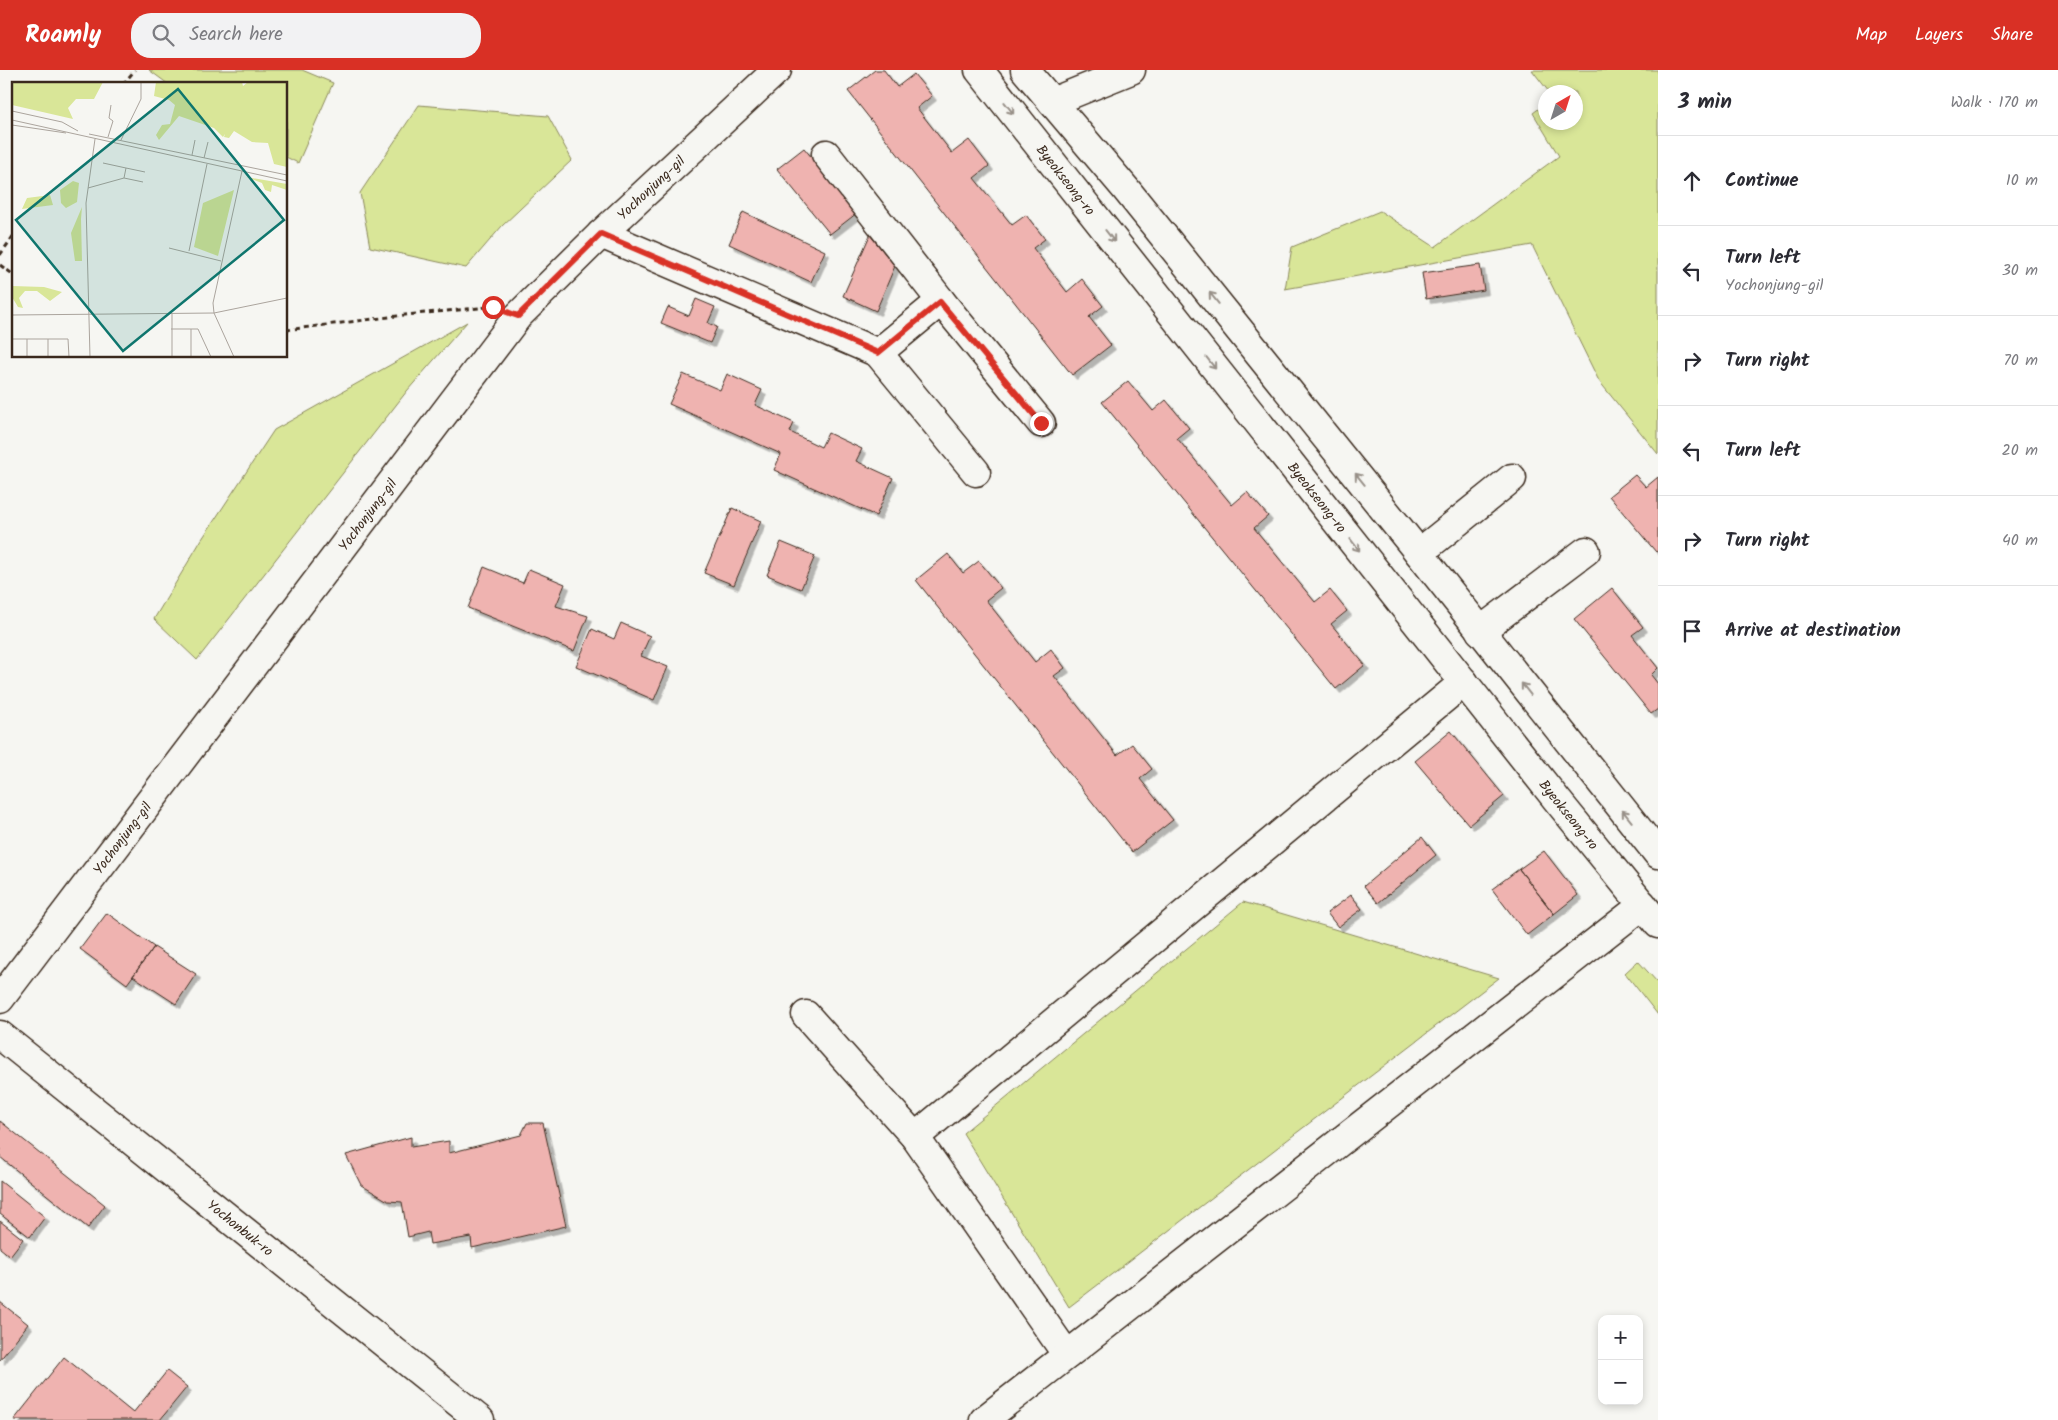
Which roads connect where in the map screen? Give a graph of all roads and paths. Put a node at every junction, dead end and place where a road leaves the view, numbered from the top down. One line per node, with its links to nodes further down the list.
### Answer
1 (135, 70): 6 (path)
2 (777, 70): 9 (street, Yochonjung-gil)
3 (979, 70): 24 (street, Byeokseong-ro, one-way to 24)
4 (1025, 70): 7 (street)
5 (1131, 70): 7 (street)
6 (125, 82)
7 (1052, 102): 22 (street, one-way to 7)
8 (826, 154): 14 (street)
9 (601, 234): 15 (street, Yochonjung-gil); 17 (street)
10 (12, 238): 11 (path)
11 (0, 255)
12 (0, 266): 13 (path)
13 (12, 274)
14 (940, 302): 17 (street); 18 (street)
15 (518, 316): 16 (path); 27 (street, Yochonjung-gil)
16 (288, 330)
17 (878, 353): 19 (street)
18 (1041, 423)
19 (976, 472)
20 (1512, 478): 22 (street)
21 (1586, 551): 23 (street)
22 (1419, 553): 23 (street)
23 (1480, 631): 25 (street, one-way to 23)
24 (1464, 682): 26 (street, Byeokseong-ro); 30 (street)
25 (1658, 854)
26 (1650, 915): 31 (street)
27 (0, 999)
28 (806, 1015): 30 (street)
29 (0, 1035): 32 (street, Yochonbuk-ro)
30 (915, 1137): 31 (street)
31 (1067, 1356): 33 (street)
32 (480, 1420)
33 (984, 1420)

